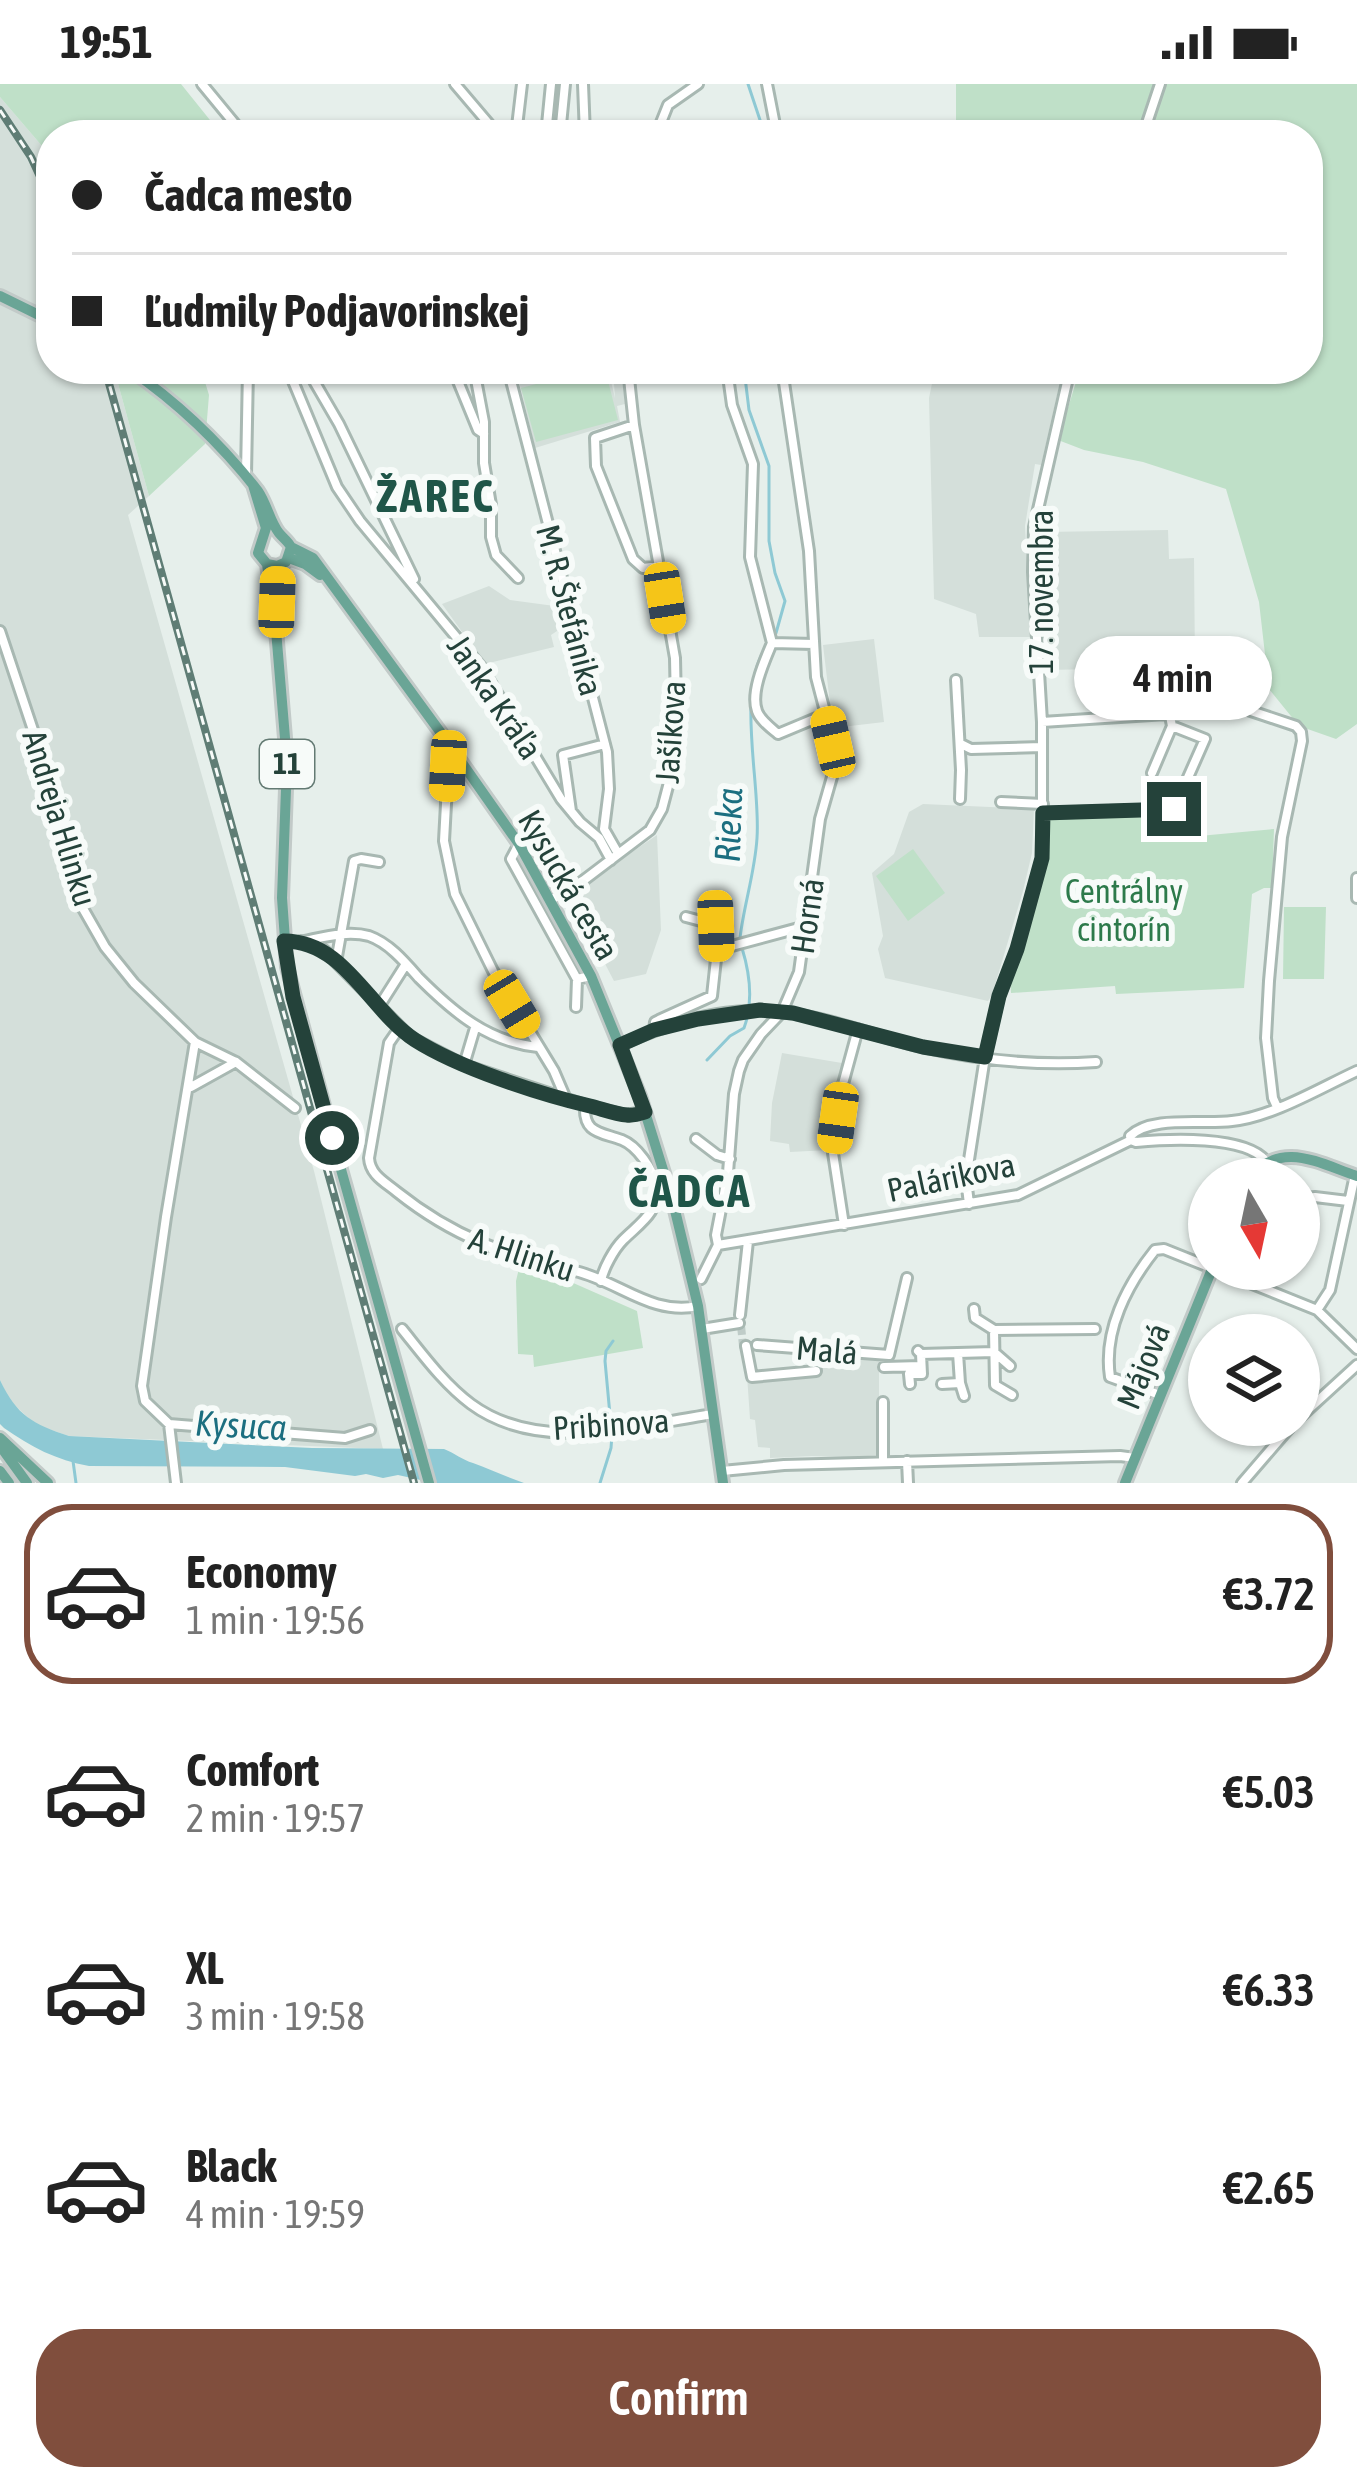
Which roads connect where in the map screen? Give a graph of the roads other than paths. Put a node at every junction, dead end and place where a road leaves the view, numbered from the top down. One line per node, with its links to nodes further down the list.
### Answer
1 (202, 84): 10 (street)
2 (455, 84): 11 (street)
3 (522, 84): 12 (street)
4 (550, 84): 13 (street)
5 (565, 84): 14 (street)
6 (583, 84): 15 (street)
7 (698, 84): 16 (street)
8 (767, 84): 17 (street)
9 (1160, 84): 18 (street)
10 (232, 120)
11 (486, 120)
12 (518, 120)
13 (547, 120)
14 (561, 120)
15 (584, 120)
16 (662, 120)
17 (774, 120)
18 (1148, 120)
19 (0, 296): 20 (main road)
20 (36, 314)
21 (149, 384): 35 (main road, Kysucká cesta / 11)
22 (248, 384): 34 (street)
23 (294, 384): 44 (street, Janka Kráľa)
24 (315, 384): 44 (street, Janka Kráľa)
25 (460, 384): 33 (street)
26 (476, 384): 33 (street)
27 (512, 384): 54 (street, M. R. Štefánika)
28 (630, 384): 32 (street, Jašíkova)
29 (729, 384): 47 (street)
30 (784, 384): 48 (street, Horná)
31 (1067, 384): 52 (street, 17. novembra)
32 (634, 425): 40 (street, Jašíkova); 41 (street)
33 (484, 434): 42 (street)
34 (247, 440): 35 (street); 36 (street)
35 (228, 456): 36 (main road, Kysucká cesta / 11)
36 (249, 480): 37 (main road, Kysucká cesta / 11)
37 (273, 534): 38 (main road, Kysucká cesta / 11); 39 (main road, Kysucká cesta / 11)
38 (288, 557): 39 (main road); 45 (main road, 11); 62 (main road, Kysucká cesta)
39 (267, 565): 45 (main road, 11)
40 (660, 566): 41 (street); 43 (street, Jašíkova)
41 (644, 568): 43 (street)
42 (518, 578)
43 (664, 587): 64 (street, Jašíkova)
44 (420, 591): 61 (street, Janka Kráľa)
45 (276, 630): 72 (main road, 11)
46 (0, 632): 86 (street, Andreja Hlinku)
47 (772, 643): 48 (street); 50 (street)
48 (814, 644): 50 (street, Horná)
49 (956, 680): 53 (street)
50 (826, 714): 70 (street, Horná)
51 (1171, 721): 52 (street); 57 (street); 60 (street); 97 (street)
52 (1042, 722): 55 (street, 17. novembra)
53 (960, 743): 55 (street); 58 (street)
54 (605, 744): 61 (street); 63 (street, M. R. Štefánika)
55 (1042, 747): 60 (street, 17. novembra)
56 (448, 766): 88 (street)
57 (1152, 773)
58 (960, 799)
59 (1001, 802): 60 (street)
60 (1043, 809): 89 (street, 17. novembra)
61 (571, 812): 64 (street, Janka Kráľa)
62 (519, 844): 68 (main road, Kysucká cesta); 78 (street)
63 (616, 850)
64 (611, 860): 68 (street, Jašíkova)
65 (380, 862): 71 (street)
66 (1357, 878): 67 (street)
67 (1357, 898)
68 (551, 900): 77 (main road, Kysucká cesta)
69 (686, 917): 74 (street)
70 (806, 926): 74 (street); 81 (street, Horná)
71 (342, 934): 73 (street); 75 (street); 76 (street)
72 (284, 941): 73 (street); 157 (main road, 11)
73 (301, 941): 75 (street)
74 (717, 950): 85 (street)
75 (337, 962): 79 (street)
76 (406, 964): 79 (street); 83 (street)
77 (591, 976): 78 (street); 87 (main road, Kysucká cesta)
78 (577, 979): 80 (street)
79 (380, 1005): 82 (street)
80 (576, 1007)
81 (782, 1012): 84 (street); 85 (street); 103 (street, Horná)
82 (400, 1027): 92 (street); 115 (street, A. Hlinku)
83 (475, 1028): 88 (street); 92 (street)
84 (858, 1029): 89 (street); 109 (street)
85 (654, 1030): 87 (street)
86 (195, 1042): 90 (street, Andreja Hlinku); 94 (street)
87 (620, 1045): 99 (main road, Kysucká cesta)
88 (539, 1048): 95 (street)
89 (985, 1057): 91 (street); 108 (street, 17. novembra)
90 (236, 1062): 94 (street); 98 (street, Andreja Hlinku)
91 (1096, 1062)
92 (464, 1065): 95 (street)
93 (1357, 1071): 97 (street)
94 (190, 1087): 144 (street)
95 (566, 1100): 96 (street)
96 (585, 1105): 99 (street); 115 (street)
97 (1276, 1107): 101 (street)
98 (295, 1108)
99 (645, 1112): 118 (main road, Kysucká cesta)
100 (695, 1139): 103 (street)
101 (1131, 1140): 102 (street, Palárikova); 108 (street, Palárikova)
102 (1263, 1158)
103 (730, 1159): 110 (street, Horná)
104 (1320, 1166): 105 (main road, Palárikova)
105 (1356, 1176): 107 (street)
106 (1320, 1198): 107 (street)
107 (1348, 1202): 120 (street)
108 (969, 1204): 109 (street, Palárikova)
109 (844, 1225): 111 (street, Palárikova)
110 (717, 1240): 111 (street, Palárikova); 114 (street)
111 (748, 1241): 122 (street)
112 (1188, 1258): 139 (street)
113 (908, 1277): 125 (street, Malá)
114 (700, 1279)
115 (601, 1281): 118 (street, A. Hlinku)
116 (1203, 1290): 139 (main road, Májová)
117 (1267, 1290): 120 (street)
118 (698, 1306): 122 (main road, Kysucká cesta)
119 (974, 1309): 124 (street)
120 (1317, 1310): 127 (street)
121 (403, 1329): 143 (street, Pribinova)
122 (702, 1329): 143 (main road, Kysucká cesta)
123 (1095, 1329): 124 (street)
124 (994, 1330): 128 (street)
125 (758, 1345)
126 (746, 1346): 134 (street)
127 (1357, 1349)
128 (994, 1352): 129 (street); 132 (street); 138 (street)
129 (958, 1353): 131 (street); 136 (street)
130 (1357, 1365): 141 (street)
131 (921, 1366): 133 (street); 135 (street)
132 (1010, 1366)
133 (884, 1367)
134 (816, 1371)
135 (908, 1378)
136 (960, 1383): 137 (street); 140 (street)
137 (942, 1384)
138 (1012, 1395)
139 (1160, 1395): 148 (main road, Májová)
140 (964, 1396)
141 (1320, 1399)
142 (883, 1402): 150 (street, Malá)
143 (714, 1414): 152 (main road, Kysucká cesta)
144 (169, 1427): 145 (street); 156 (street)
145 (370, 1430)
146 (0, 1442): 154 (main road); 155 (main road)
147 (1274, 1446): 160 (street)
148 (1135, 1458): 149 (street); 159 (main road, Májová)
149 (907, 1461): 150 (street); 158 (street)
150 (883, 1462): 152 (street)
151 (0, 1471): 153 (main road)
152 (723, 1477)
153 (9, 1483)
154 (28, 1483)
155 (48, 1483)
156 (176, 1483)
157 (430, 1483)
158 (908, 1483)
159 (1125, 1483)
160 (1242, 1483)

